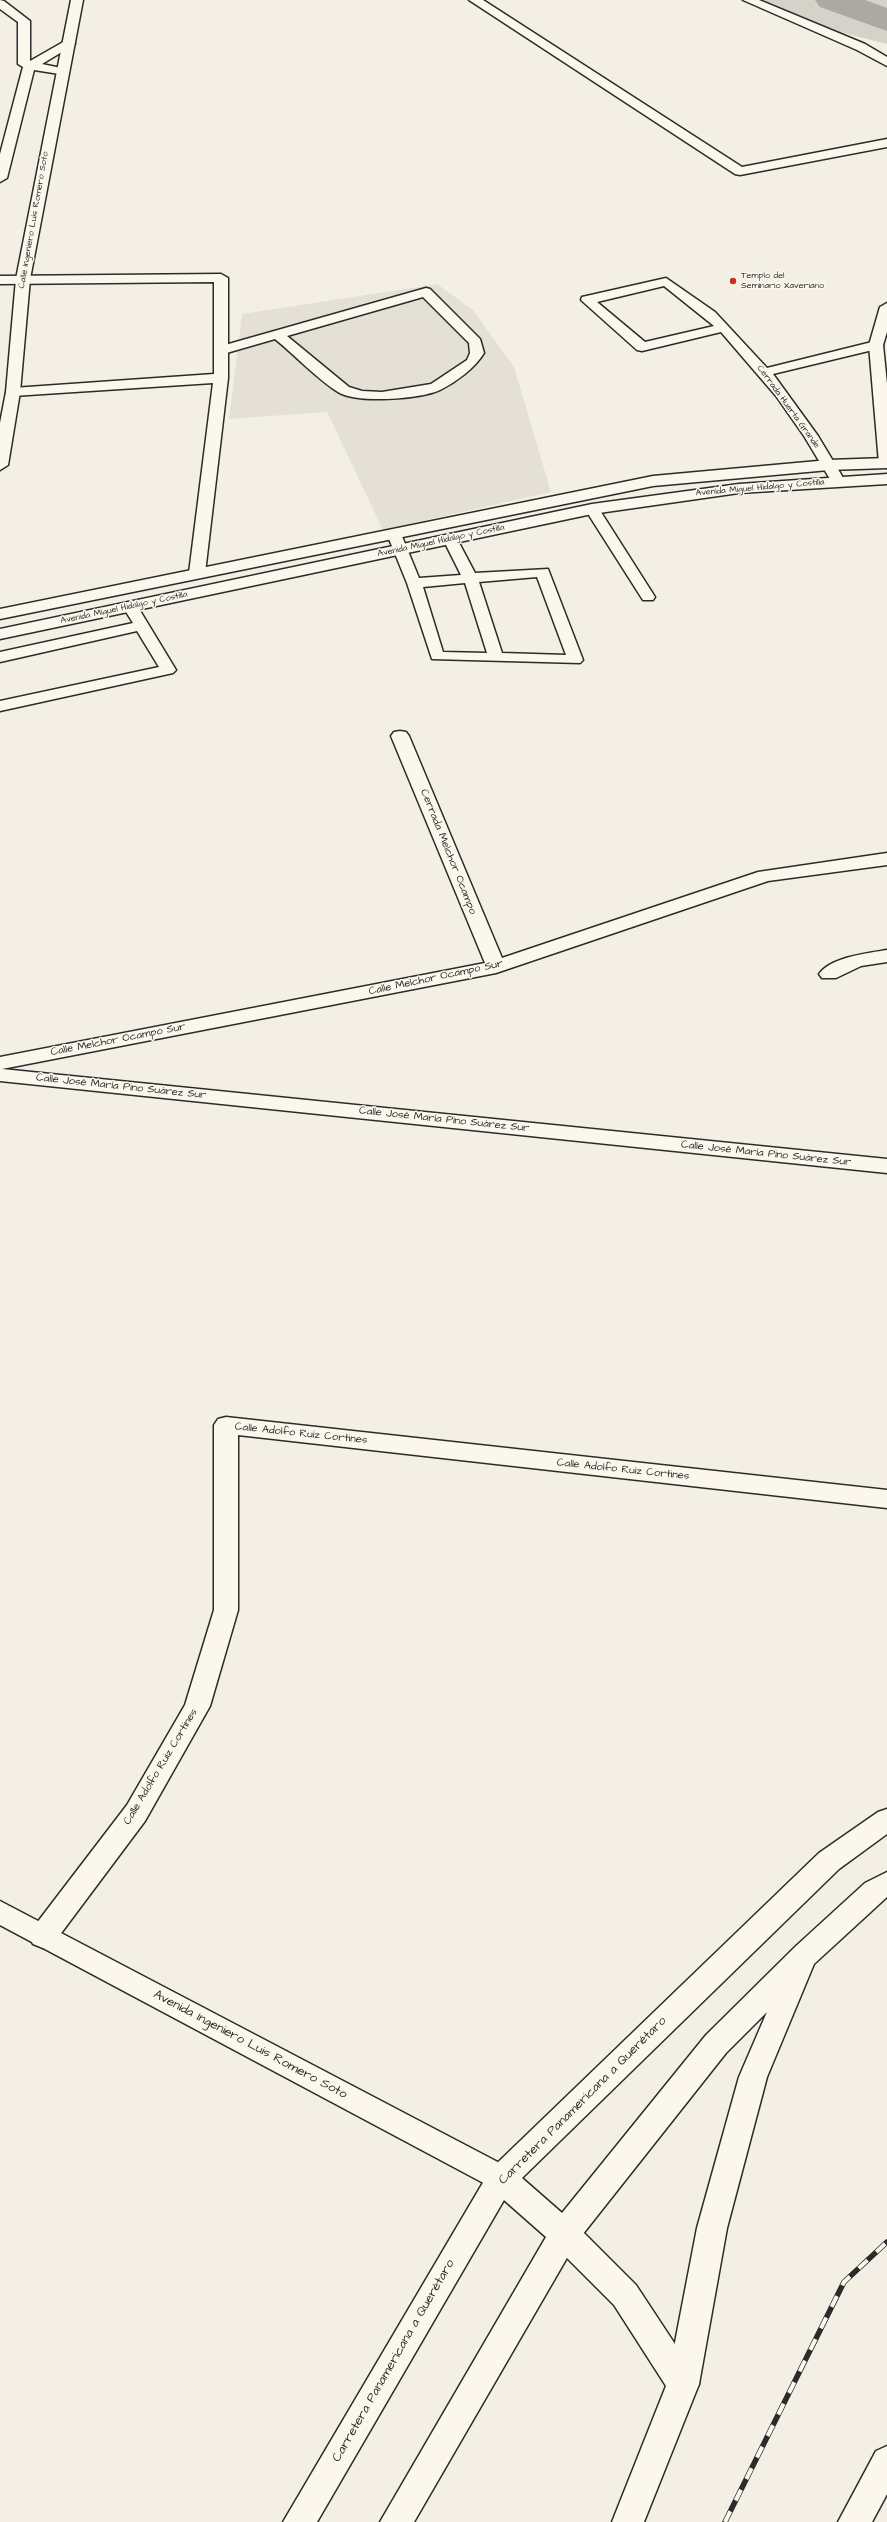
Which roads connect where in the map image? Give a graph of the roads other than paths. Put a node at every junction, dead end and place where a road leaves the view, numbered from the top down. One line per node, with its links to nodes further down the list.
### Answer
1 (77, 0): 5 (street, Calle Ingeniero Luis Romero Soto)
2 (475, 0): 9 (street)
3 (749, 0): 6 (street)
4 (0, 3): 7 (street)
5 (69, 44): 7 (street); 8 (street, Calle Ingeniero Luis Romero Soto)
6 (887, 62)
7 (29, 67): 8 (street); 10 (street)
8 (62, 72): 12 (street, Calle Ingeniero Luis Romero Soto)
9 (887, 142)
10 (0, 178)
11 (0, 280): 12 (street)
12 (23, 280): 17 (street); 20 (street, Calle Ingeniero Luis Romero Soto)
13 (887, 307): 16 (street)
14 (723, 328): 14 (lane, Cerrada Huerta Grande); 18 (lane, Cerrada Huerta Grande)
15 (278, 334): 15 (lane); 17 (lane)
16 (876, 345): 18 (lane); 21 (street)
17 (223, 350): 19 (street)
18 (765, 372): 23 (lane, Cerrada Huerta Grande)
19 (221, 378): 20 (street); 30 (street)
20 (13, 392): 22 (street, Calle Ingeniero Luis Romero Soto)
21 (887, 463): 23 (street, Avenida Miguel Hidalgo y Costilla)
22 (0, 465)
23 (829, 465): 25 (lane, Cerrada Huerta Grande); 27 (street, Avenida Miguel Hidalgo y Costilla)
24 (887, 479): 25 (street, Avenida Miguel Hidalgo y Costilla)
25 (838, 481): 26 (street, Avenida Miguel Hidalgo y Costilla)
26 (592, 509): 28 (street, Avenida Miguel Hidalgo y Costilla); 33 (lane)
27 (394, 534): 29 (lane); 30 (street, Avenida Miguel Hidalgo y Costilla)
28 (450, 539): 29 (street, Avenida Miguel Hidalgo y Costilla); 31 (lane)
29 (402, 550): 32 (lane); 34 (street, Avenida Miguel Hidalgo y Costilla)
30 (198, 573): 35 (street, Avenida Miguel Hidalgo y Costilla)
31 (470, 579): 32 (lane); 39 (lane); 39 (lane)
32 (414, 583): 39 (lane)
33 (648, 597)
34 (131, 607): 36 (lane); 37 (street, Avenida Miguel Hidalgo y Costilla)
35 (0, 614)
36 (142, 625): 38 (lane); 40 (lane)
37 (0, 634)
38 (0, 657)
39 (496, 658)
40 (0, 706)
41 (400, 736): 44 (street, Cerrada Melchor Ocampo)
42 (887, 859): 44 (street, Calle Melchor Ocampo Sur)
43 (887, 956): 45 (street)
44 (496, 967): 46 (street, Calle Melchor Ocampo Sur)
45 (829, 974)
46 (0, 1063)
47 (0, 1075): 48 (street, Calle José María Pino Suárez Sur)
48 (887, 1166)
49 (887, 1499): 53 (street, Calle Adolfo Ruiz Cortines)
50 (887, 1820): 55 (street, Carretera Panamericana a Querétaro)
51 (887, 1883): 54 (street)
52 (0, 1912): 53 (street, Avenida Ingeniero Luis Romero Soto)
53 (43, 1936): 55 (street, Avenida Ingeniero Luis Romero Soto)
54 (806, 1954): 56 (street); 57 (street)
55 (501, 2178): 56 (street, Avenida Ingeniero Luis Romero Soto); 59 (street, Carretera Panamericana a Querétaro)
56 (564, 2234): 57 (street, Avenida Ingeniero Luis Romero Soto); 60 (street)
57 (683, 2384): 61 (street)
58 (887, 2462): 62 (street)
59 (299, 2522)
60 (396, 2522)
61 (628, 2522)
62 (854, 2522)

